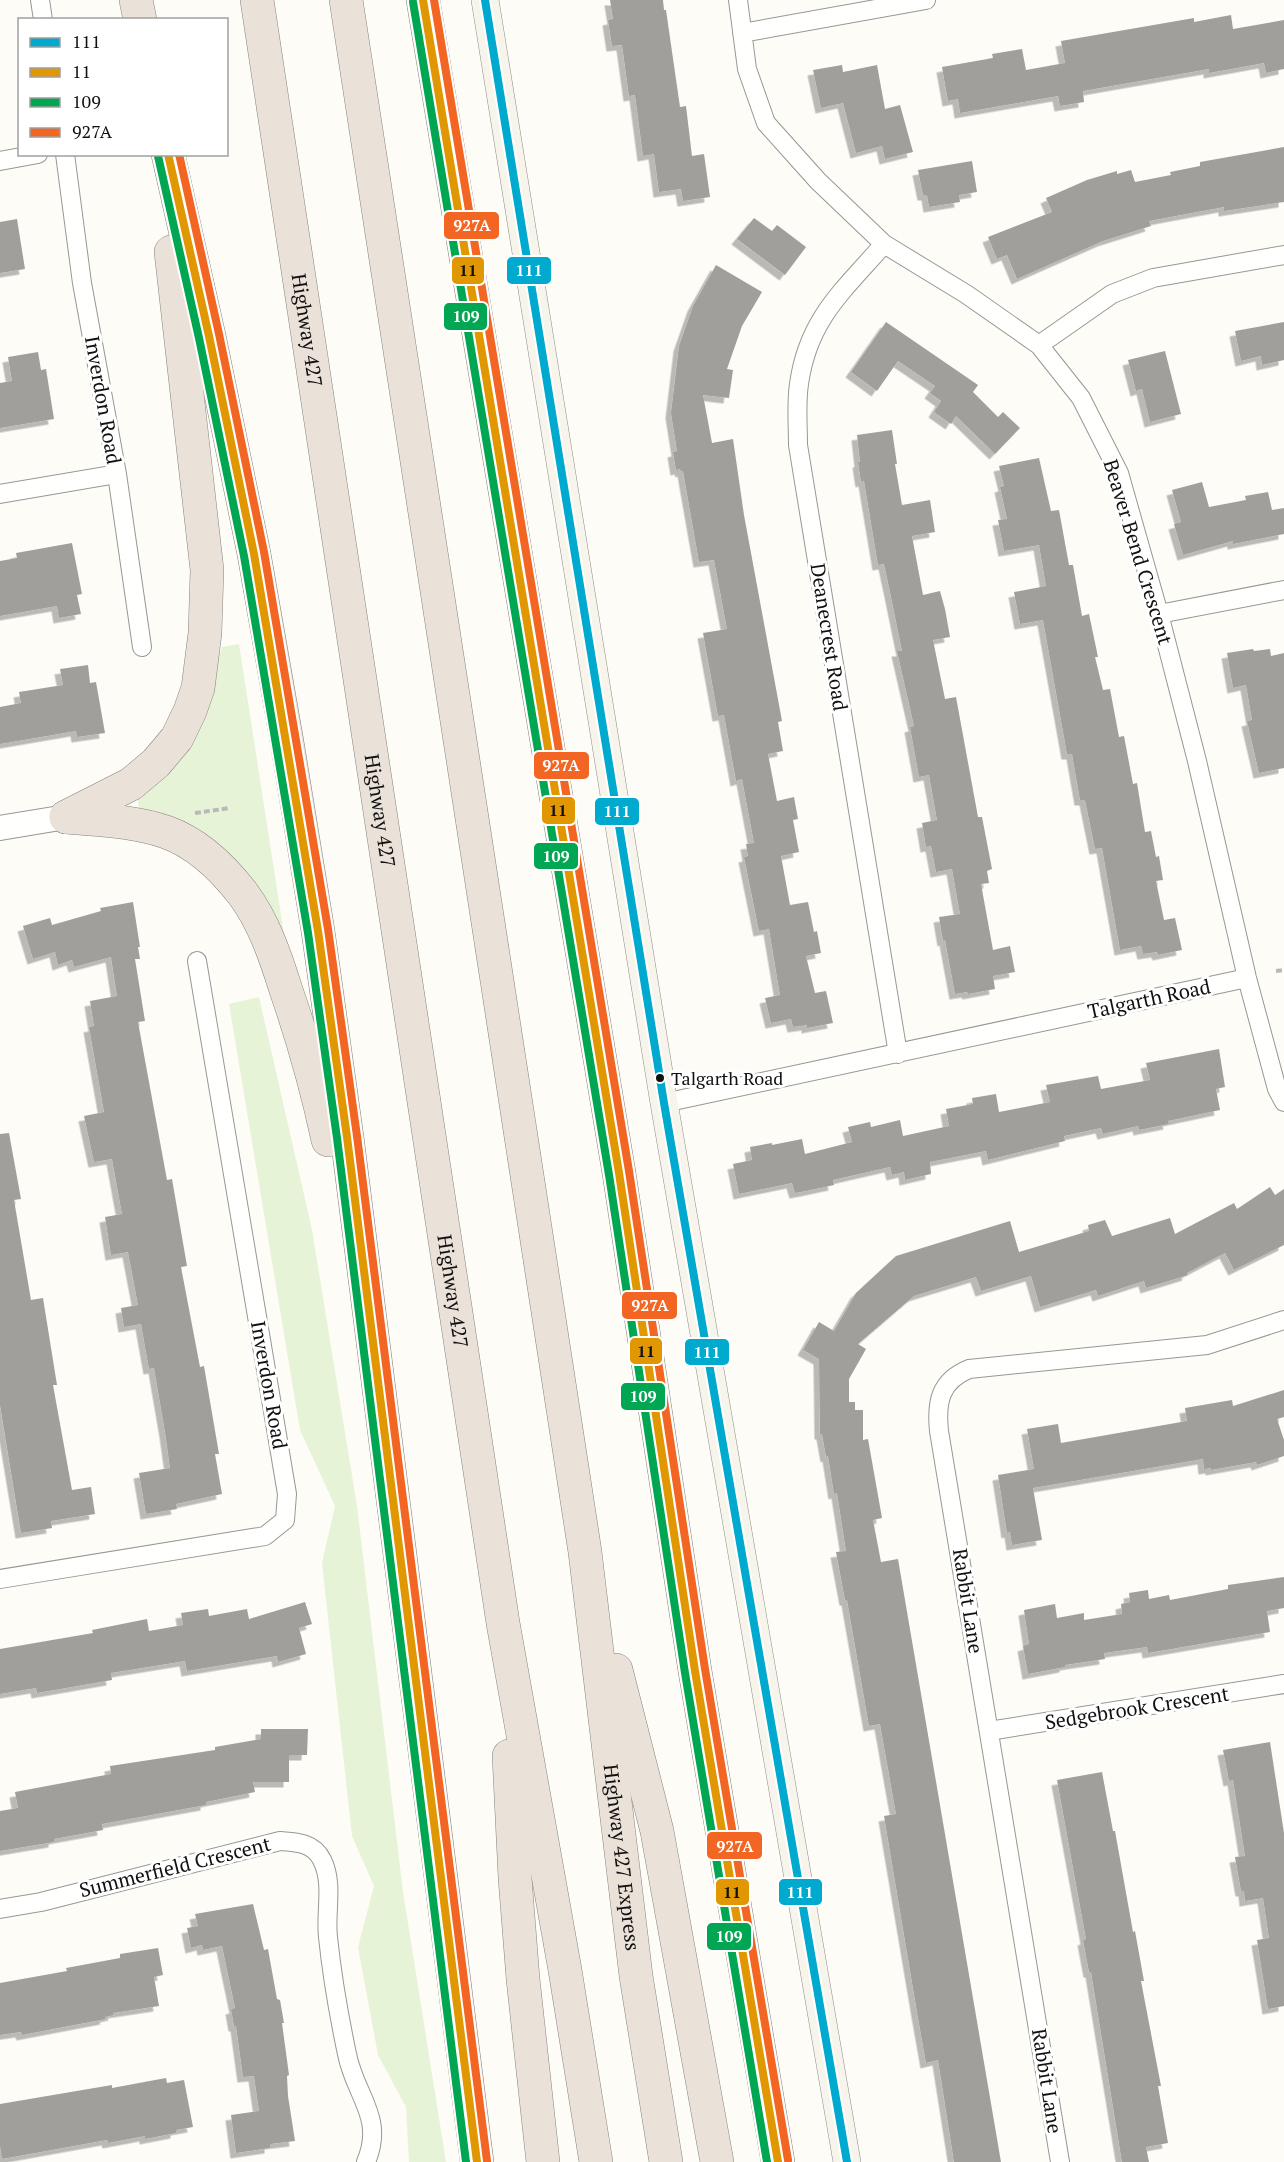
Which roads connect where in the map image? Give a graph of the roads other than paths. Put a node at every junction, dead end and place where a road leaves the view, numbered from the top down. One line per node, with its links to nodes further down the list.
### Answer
1 (40, 0): 9 (street)
2 (136, 0): 10 (highway)
3 (257, 0): 36 (highway, Highway 427)
4 (346, 0): 34 (highway)
5 (423, 0): 46 (highway)
6 (485, 0): 31 (main road)
7 (738, 0): 11 (street, Beaver Bend Crescent)
8 (926, 0): 11 (street)
9 (43, 18)
10 (140, 18)
11 (742, 33): 17 (street, Beaver Bend Crescent)
12 (25, 156): 16 (street)
13 (65, 156): 20 (street, Inverdon Road)
14 (160, 156): 25 (highway)
15 (168, 156): 33 (highway)
16 (0, 160)
17 (884, 244): 19 (street, Beaver Bend Crescent); 29 (street, Deanecrest Road)
18 (1284, 255): 19 (street)
19 (1039, 345): 23 (street, Beaver Bend Crescent)
20 (117, 474): 21 (street); 24 (street, Inverdon Road)
21 (0, 494)
22 (1284, 590): 23 (street)
23 (1159, 614): 28 (street, Beaver Bend Crescent)
24 (142, 646)
25 (66, 816): 26 (street); 33 (highway)
26 (0, 828)
27 (197, 961): 35 (street, Inverdon Road)
28 (1247, 978): 29 (street, Talgarth Road); 30 (street, Beaver Bend Crescent)
29 (898, 1054): 31 (street, Talgarth Road)
30 (1284, 1102)
31 (664, 1103): 47 (main road)
32 (1284, 1320): 38 (street, Rabbit Lane)
33 (375, 1351): 41 (highway)
34 (585, 1552): 44 (highway, Highway 427 Express); 45 (highway)
35 (0, 1579)
36 (503, 1623): 42 (highway); 43 (highway)
37 (1284, 1684): 38 (street, Sedgebrook Crescent)
38 (989, 1731): 48 (street, Rabbit Lane)
39 (0, 1909): 40 (street, Summerfield Crescent)
40 (366, 2162)
41 (477, 2162)
42 (543, 2162)
43 (596, 2162)
44 (666, 2162)
45 (717, 2162)
46 (778, 2162)
47 (847, 2162)
48 (1060, 2162)

